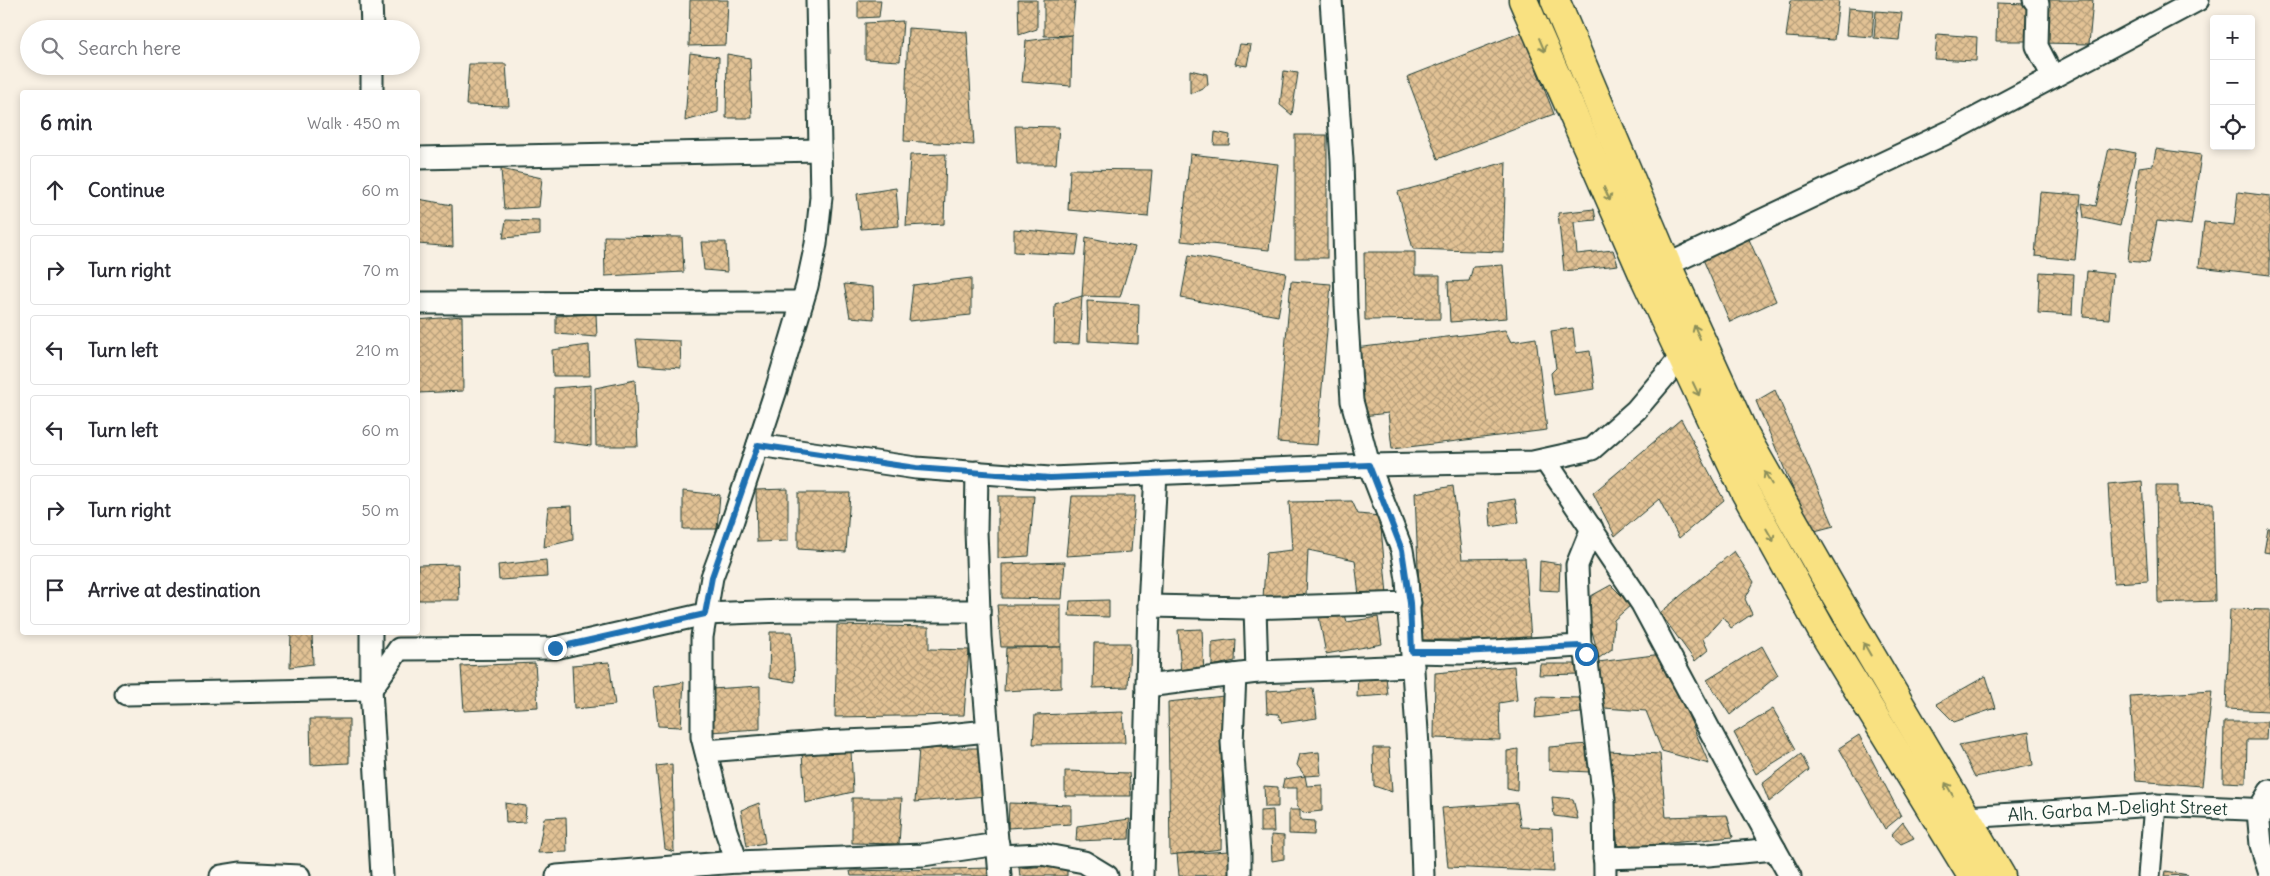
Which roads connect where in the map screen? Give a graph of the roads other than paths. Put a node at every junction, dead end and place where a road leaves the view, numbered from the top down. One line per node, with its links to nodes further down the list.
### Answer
1 (371, 0): 8 (street)
2 (816, 0): 12 (street)
3 (1331, 0): 20 (street)
4 (1524, 0): 17 (main road, one-way to 17)
5 (1555, 0): 14 (main road)
6 (2034, 0): 10 (street)
7 (2195, 1): 10 (street)
8 (372, 20)
9 (372, 75): 11 (street)
10 (2053, 77): 14 (street)
11 (372, 90)
12 (820, 150): 13 (street); 15 (street)
13 (420, 158)
14 (1667, 265): 42 (main road, one-way to 14)
15 (802, 302): 16 (street); 18 (street)
16 (420, 303)
17 (1681, 357): 19 (street); 57 (main road, one-way to 57)
18 (758, 445): 21 (street); 28 (street)
19 (1545, 460): 20 (street); 23 (street)
20 (1369, 465): 22 (street); 24 (street)
21 (977, 472): 22 (street); 27 (street)
22 (1156, 474): 25 (street)
23 (1592, 528): 30 (street); 43 (street)
24 (1410, 603): 26 (street); 31 (street)
25 (1149, 606): 26 (street); 34 (street)
26 (1256, 608): 32 (street)
27 (979, 611): 28 (street); 37 (street)
28 (705, 614): 35 (street); 38 (street)
29 (371, 635): 35 (street)
30 (1580, 646): 31 (street); 46 (street)
31 (1413, 659): 32 (street); 55 (street)
32 (1257, 672): 33 (street)
33 (1235, 675): 34 (street); 54 (street)
34 (1147, 686): 53 (street)
35 (371, 689): 36 (street); 50 (street)
36 (126, 694)
37 (988, 731): 38 (street); 44 (street)
38 (706, 751): 45 (street)
39 (2270, 792): 41 (street)
40 (2155, 805): 41 (street, Alh. Garba M-Delight Street); 42 (street, Alh. Garba M-Delight Street); 59 (street)
41 (2264, 810): 47 (street)
42 (1966, 816): 58 (main road)
43 (1775, 849): 46 (street); 56 (street)
44 (999, 858): 45 (street); 52 (street)
45 (737, 862): 51 (street)
46 (1604, 867)
47 (2270, 874)
48 (221, 876): 49 (street)
49 (299, 876)
50 (382, 876)
51 (557, 876)
52 (1108, 876)
53 (1142, 876)
54 (1240, 876)
55 (1423, 876)
56 (1790, 876)
57 (1972, 876)
58 (2001, 876)
59 (2149, 876)

